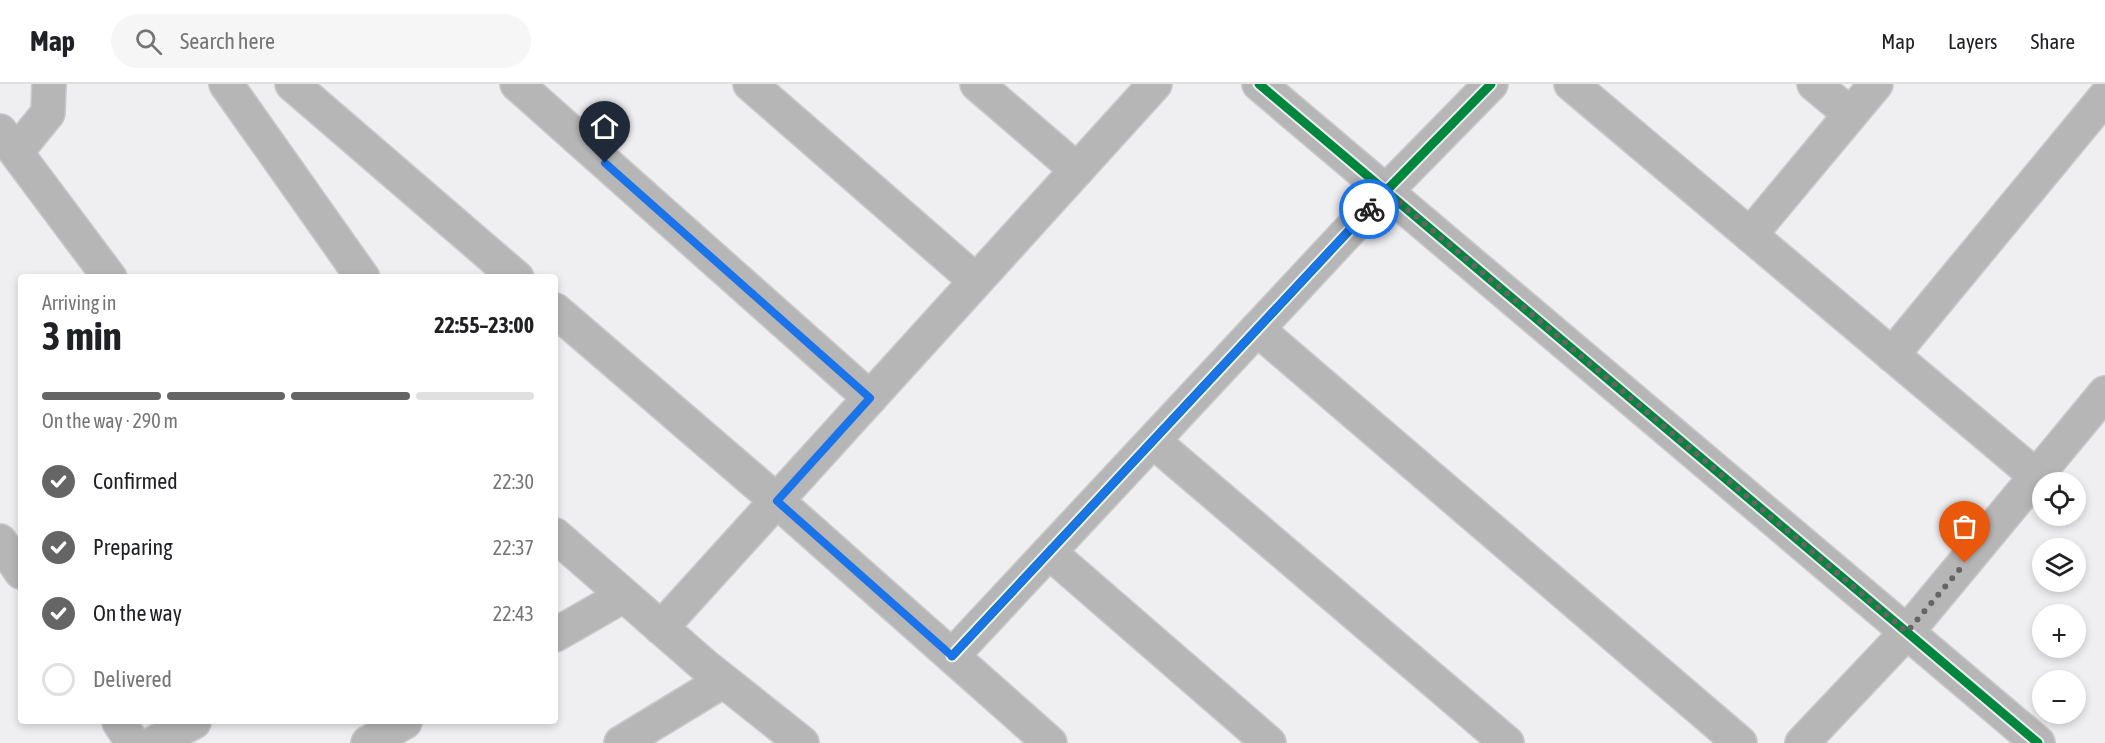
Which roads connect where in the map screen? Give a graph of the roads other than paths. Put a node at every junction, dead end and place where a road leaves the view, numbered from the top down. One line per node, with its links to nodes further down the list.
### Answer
1 (49, 84): 15 (street)
2 (226, 84): 20 (street)
3 (292, 84): 21 (street)
4 (517, 84): 27 (street)
5 (750, 84): 22 (street)
6 (977, 84): 16 (street)
7 (1155, 84): 16 (street)
8 (1258, 84): 17 (street)
9 (1491, 84): 17 (street)
10 (1570, 84): 18 (street)
11 (1814, 84): 14 (street)
12 (1876, 84): 14 (street)
13 (2105, 97): 25 (street)
14 (1850, 114): 18 (street)
15 (8, 141): 19 (street)
16 (1077, 170): 22 (street)
17 (1386, 191): 24 (street); 39 (street)
18 (1750, 235): 25 (street)
19 (107, 274)
20 (360, 274)
21 (512, 274)
22 (976, 281): 27 (street)
23 (558, 313): 32 (street)
24 (1257, 329): 28 (street); 52 (street)
25 (1892, 355): 29 (street)
26 (2105, 393): 30 (street)
27 (870, 398): 32 (street)
28 (1153, 441): 35 (street); 51 (street)
29 (2032, 472)
30 (2040, 472)
31 (2032, 482): 39 (street)
32 (777, 501): 38 (street); 41 (street)
33 (558, 538): 37 (street)
34 (0, 541): 36 (street)
35 (1049, 552): 41 (street); 50 (street)
36 (18, 568)
37 (623, 596): 38 (street); 40 (street)
38 (661, 628): 42 (street)
39 (1907, 632): 53 (street); 54 (street)
40 (558, 633)
41 (952, 656): 49 (street)
42 (723, 681): 47 (street); 48 (street)
43 (120, 724): 45 (street)
44 (190, 724): 46 (street)
45 (133, 743)
46 (154, 743)
47 (621, 743)
48 (802, 743)
49 (1050, 743)
50 (1269, 743)
51 (1507, 743)
52 (1740, 743)
53 (1802, 743)
54 (2038, 743)

